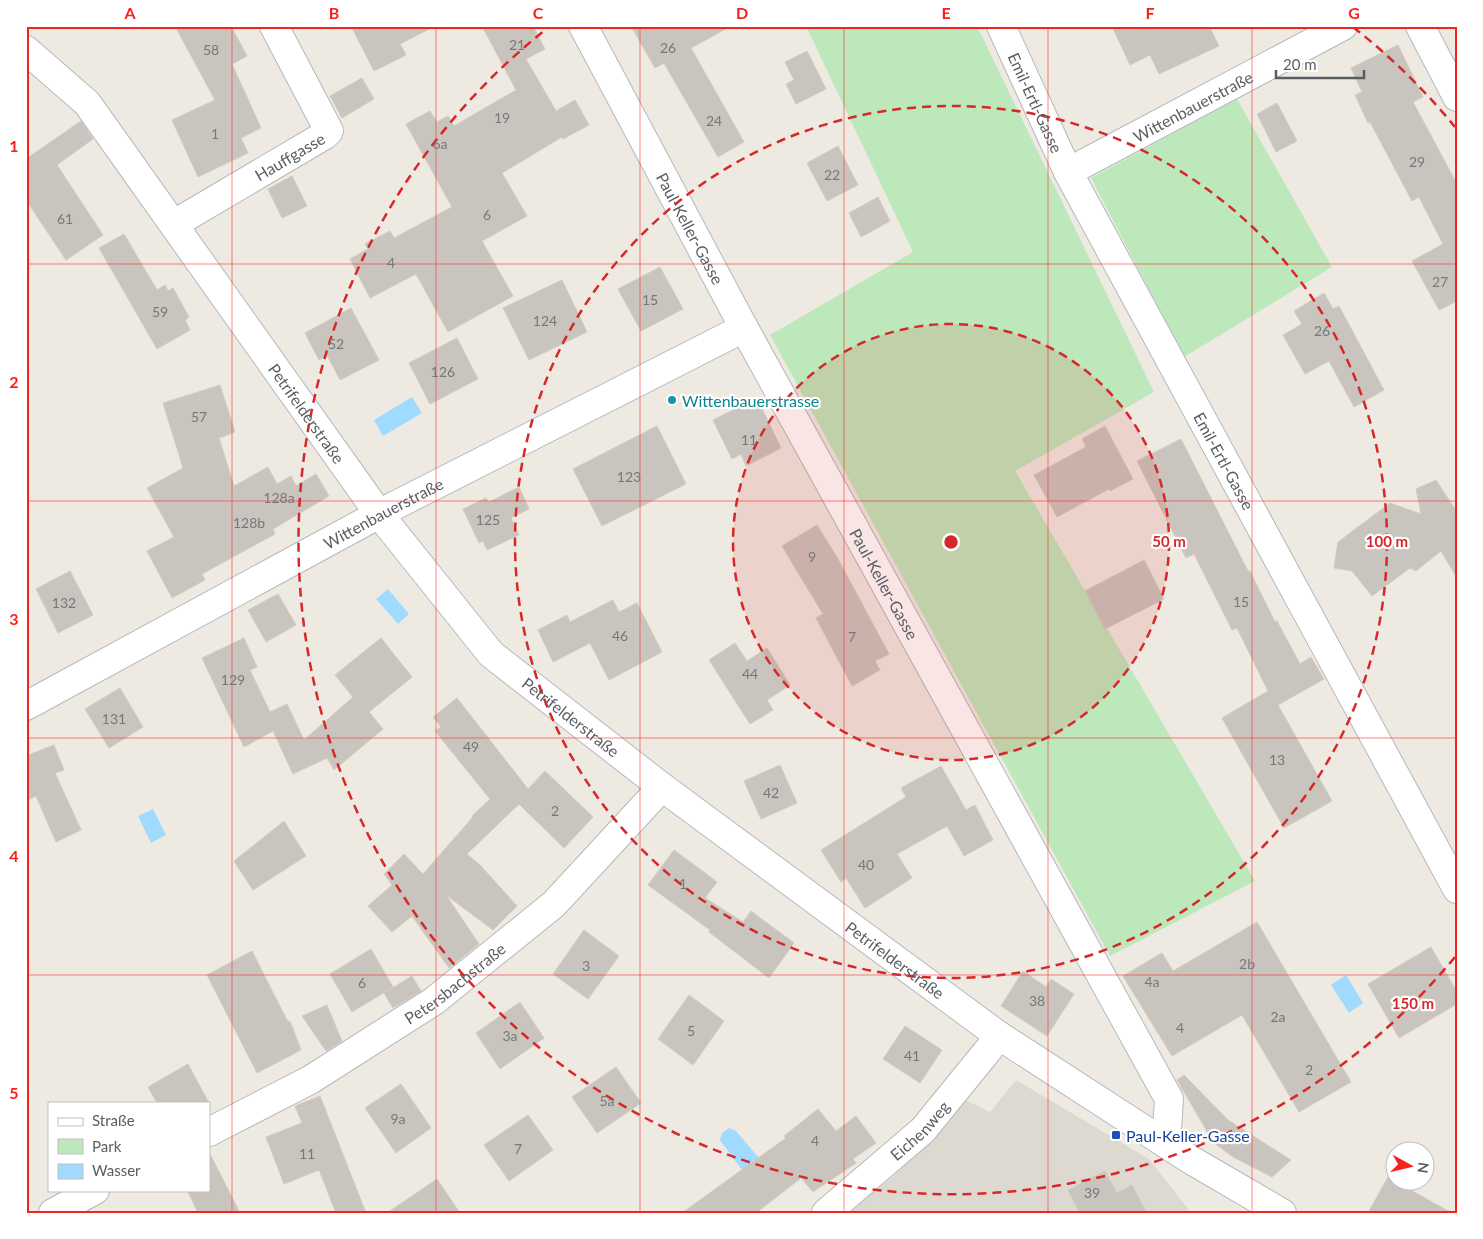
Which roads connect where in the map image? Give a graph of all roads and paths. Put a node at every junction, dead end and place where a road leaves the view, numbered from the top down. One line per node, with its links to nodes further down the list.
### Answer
1 (274, 26): 9 (street, Hauffgasse)
2 (583, 26): 10 (street, Paul-Keller-Gasse)
3 (1001, 26): 8 (street, Emil-Ertl-Gasse)
4 (1343, 26): 8 (street, Wittenbauerstraße)
5 (1420, 26): 7 (street)
6 (26, 50): 9 (street, Petrifelderstraße)
7 (1457, 97)
8 (1068, 172): 14 (street, Emil-Ertl-Gasse)
9 (174, 224): 11 (street, Petrifelderstraße)
10 (744, 328): 11 (street, Wittenbauerstraße); 17 (street, Paul-Keller-Gasse)
11 (379, 514): 12 (street, Wittenbauerstraße); 13 (street, Petrifelderstraße)
12 (26, 706)
13 (662, 787): 15 (street, Petrifelderstraße); 16 (street, Petersbachstraße)
14 (1457, 889)
15 (998, 1035): 17 (street, Petrifelderstraße); 20 (street, Eichenweg)
16 (210, 1131)
17 (1166, 1144): 21 (street, Petrifelderstraße)
18 (91, 1192): 19 (street)
19 (53, 1213)
20 (826, 1213)
21 (1282, 1213)

